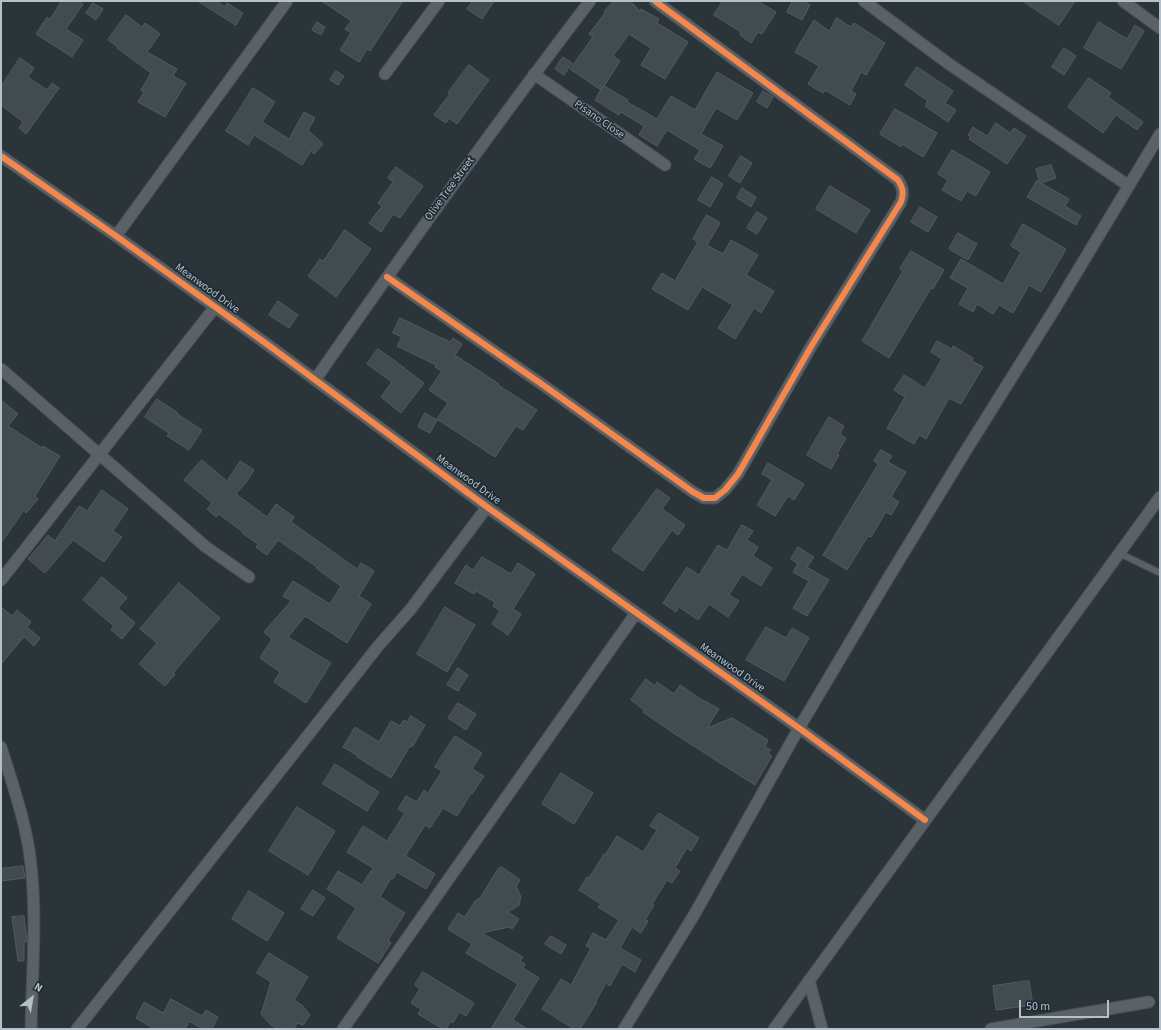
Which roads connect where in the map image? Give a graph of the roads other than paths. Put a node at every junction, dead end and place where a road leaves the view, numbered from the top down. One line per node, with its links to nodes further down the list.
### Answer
1 (287, 1): 14 (street)
2 (439, 1): 8 (street)
3 (590, 1): 9 (street, Olive Tree Street)
4 (655, 1): 15 (street)
5 (864, 1): 13 (street)
6 (1123, 1): 7 (street)
7 (1160, 28)
8 (385, 74)
9 (534, 74): 12 (street, Pisano Close); 15 (street, Olive Tree Street)
10 (1160, 134): 13 (street)
11 (1, 156): 14 (street, Meanwood Drive)
12 (665, 165)
13 (1129, 186): 27 (street)
14 (116, 236): 16 (street, Meanwood Drive)
15 (387, 277): 18 (street, Olive Tree Street)
16 (215, 307): 18 (street, Meanwood Drive); 19 (street)
17 (1, 369): 19 (street)
18 (315, 380): 21 (street, Meanwood Drive)
19 (100, 454): 24 (street); 25 (street)
20 (1160, 497): 22 (street)
21 (487, 506): 26 (street, Meanwood Drive); 33 (street)
22 (1119, 553): 23 (lane); 29 (street)
23 (1160, 573)
24 (249, 577)
25 (1, 580)
26 (636, 613): 27 (street, Meanwood Drive); 34 (street)
27 (799, 728): 29 (street, Meanwood Drive); 35 (street)
28 (1, 748): 32 (street)
29 (925, 820): 30 (street)
30 (809, 980): 36 (street); 37 (street)
31 (1149, 1002): 38 (street)
32 (31, 1029)
33 (77, 1029)
34 (344, 1029)
35 (624, 1029)
36 (774, 1029)
37 (822, 1029)
38 (991, 1029)

